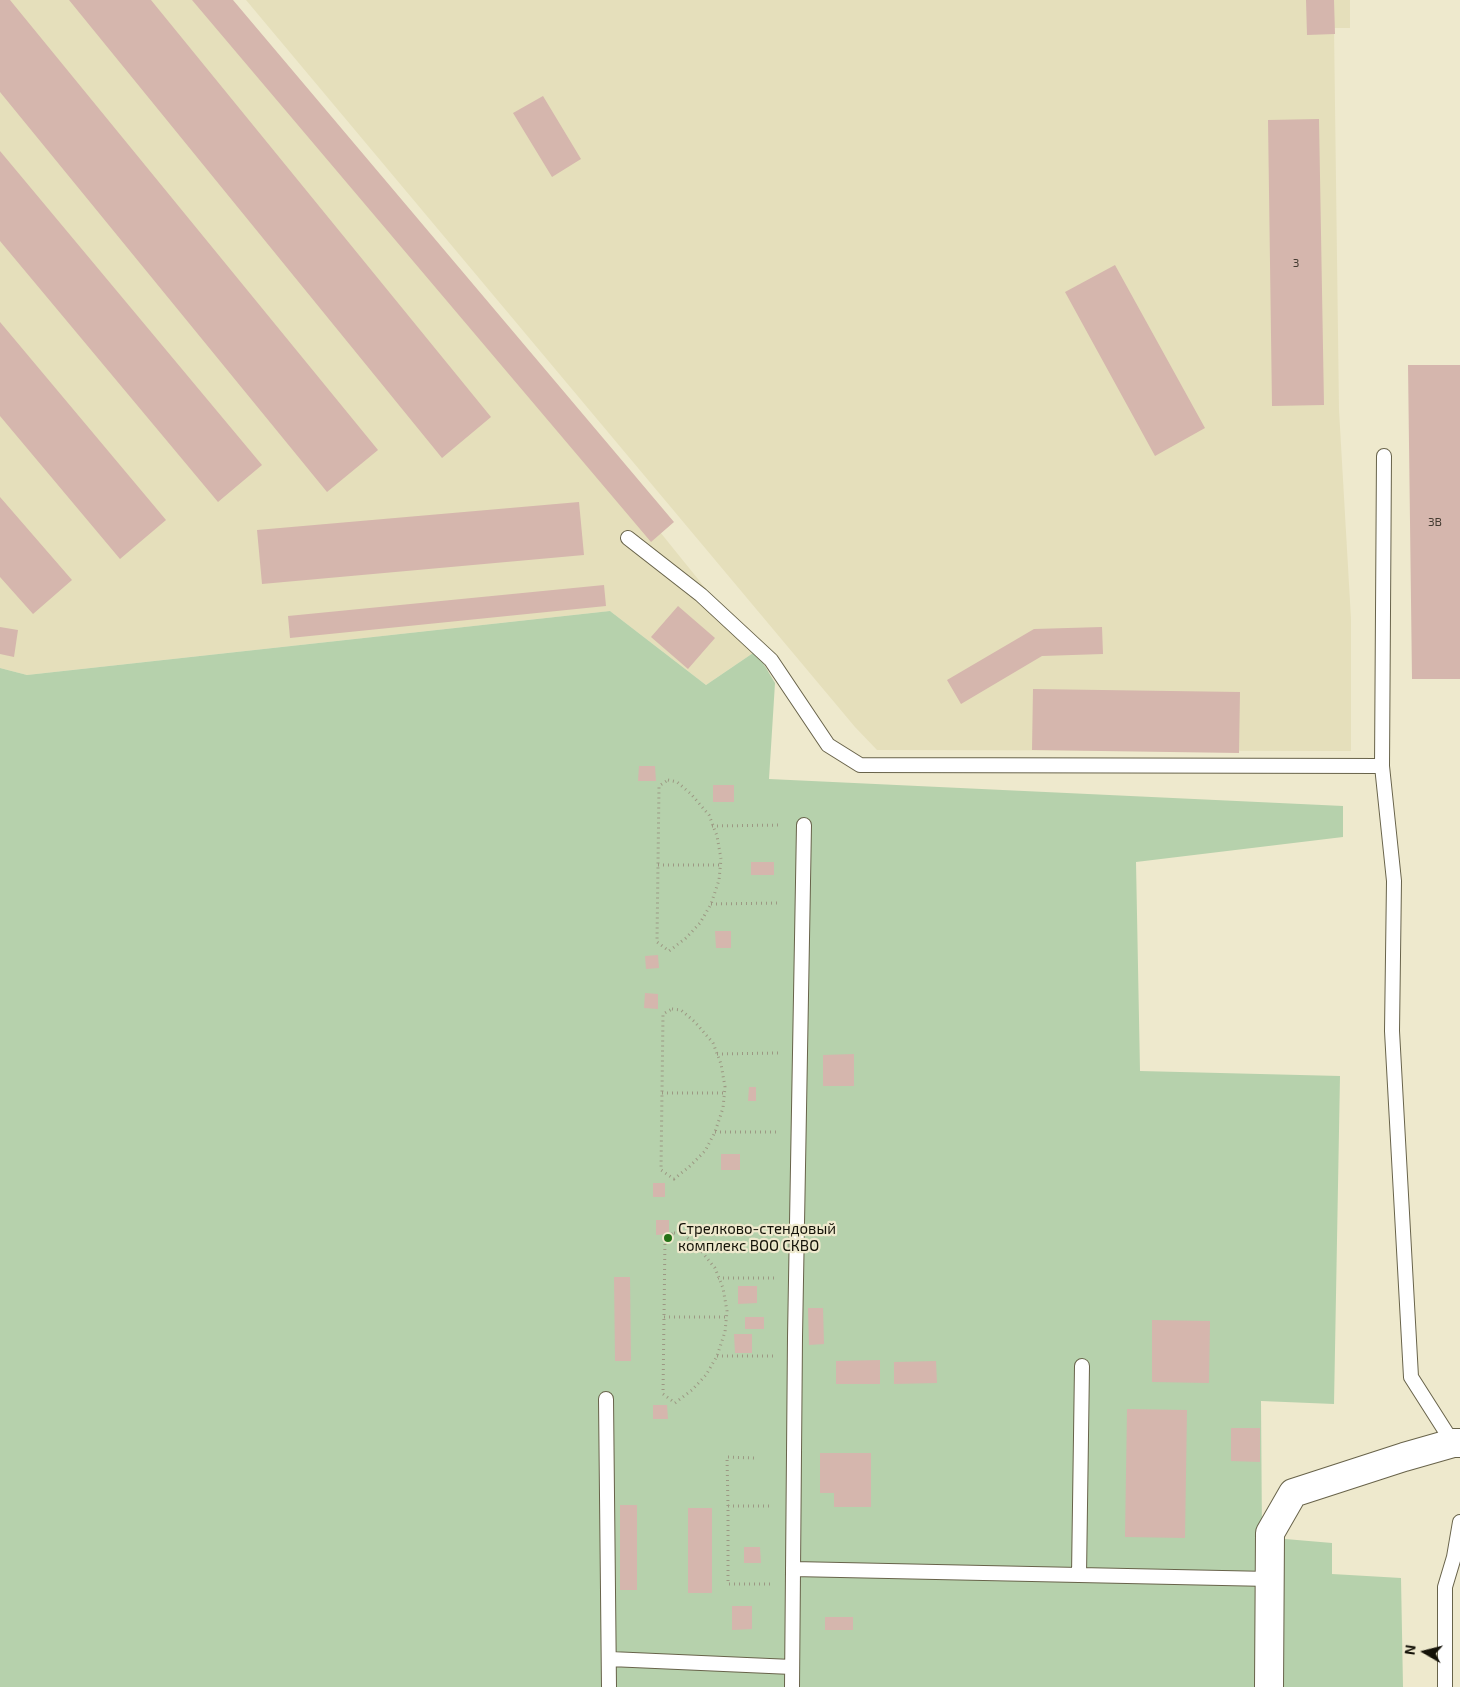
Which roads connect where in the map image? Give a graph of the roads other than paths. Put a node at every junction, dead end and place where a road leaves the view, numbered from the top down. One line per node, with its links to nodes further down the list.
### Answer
1 (1384, 456): 3 (lane)
2 (628, 538): 3 (lane)
3 (1382, 766): 7 (lane)
4 (804, 825): 9 (lane)
5 (1082, 1366): 10 (lane)
6 (606, 1399): 12 (lane)
7 (1457, 1443): 11 (street)
8 (1460, 1522): 17 (lane)
9 (793, 1569): 10 (lane); 13 (lane)
10 (1079, 1575): 11 (lane)
11 (1270, 1579): 16 (street)
12 (610, 1659): 13 (lane); 14 (lane)
13 (792, 1667): 15 (lane)
14 (609, 1687)
15 (792, 1687)
16 (1269, 1687)
17 (1445, 1687)

